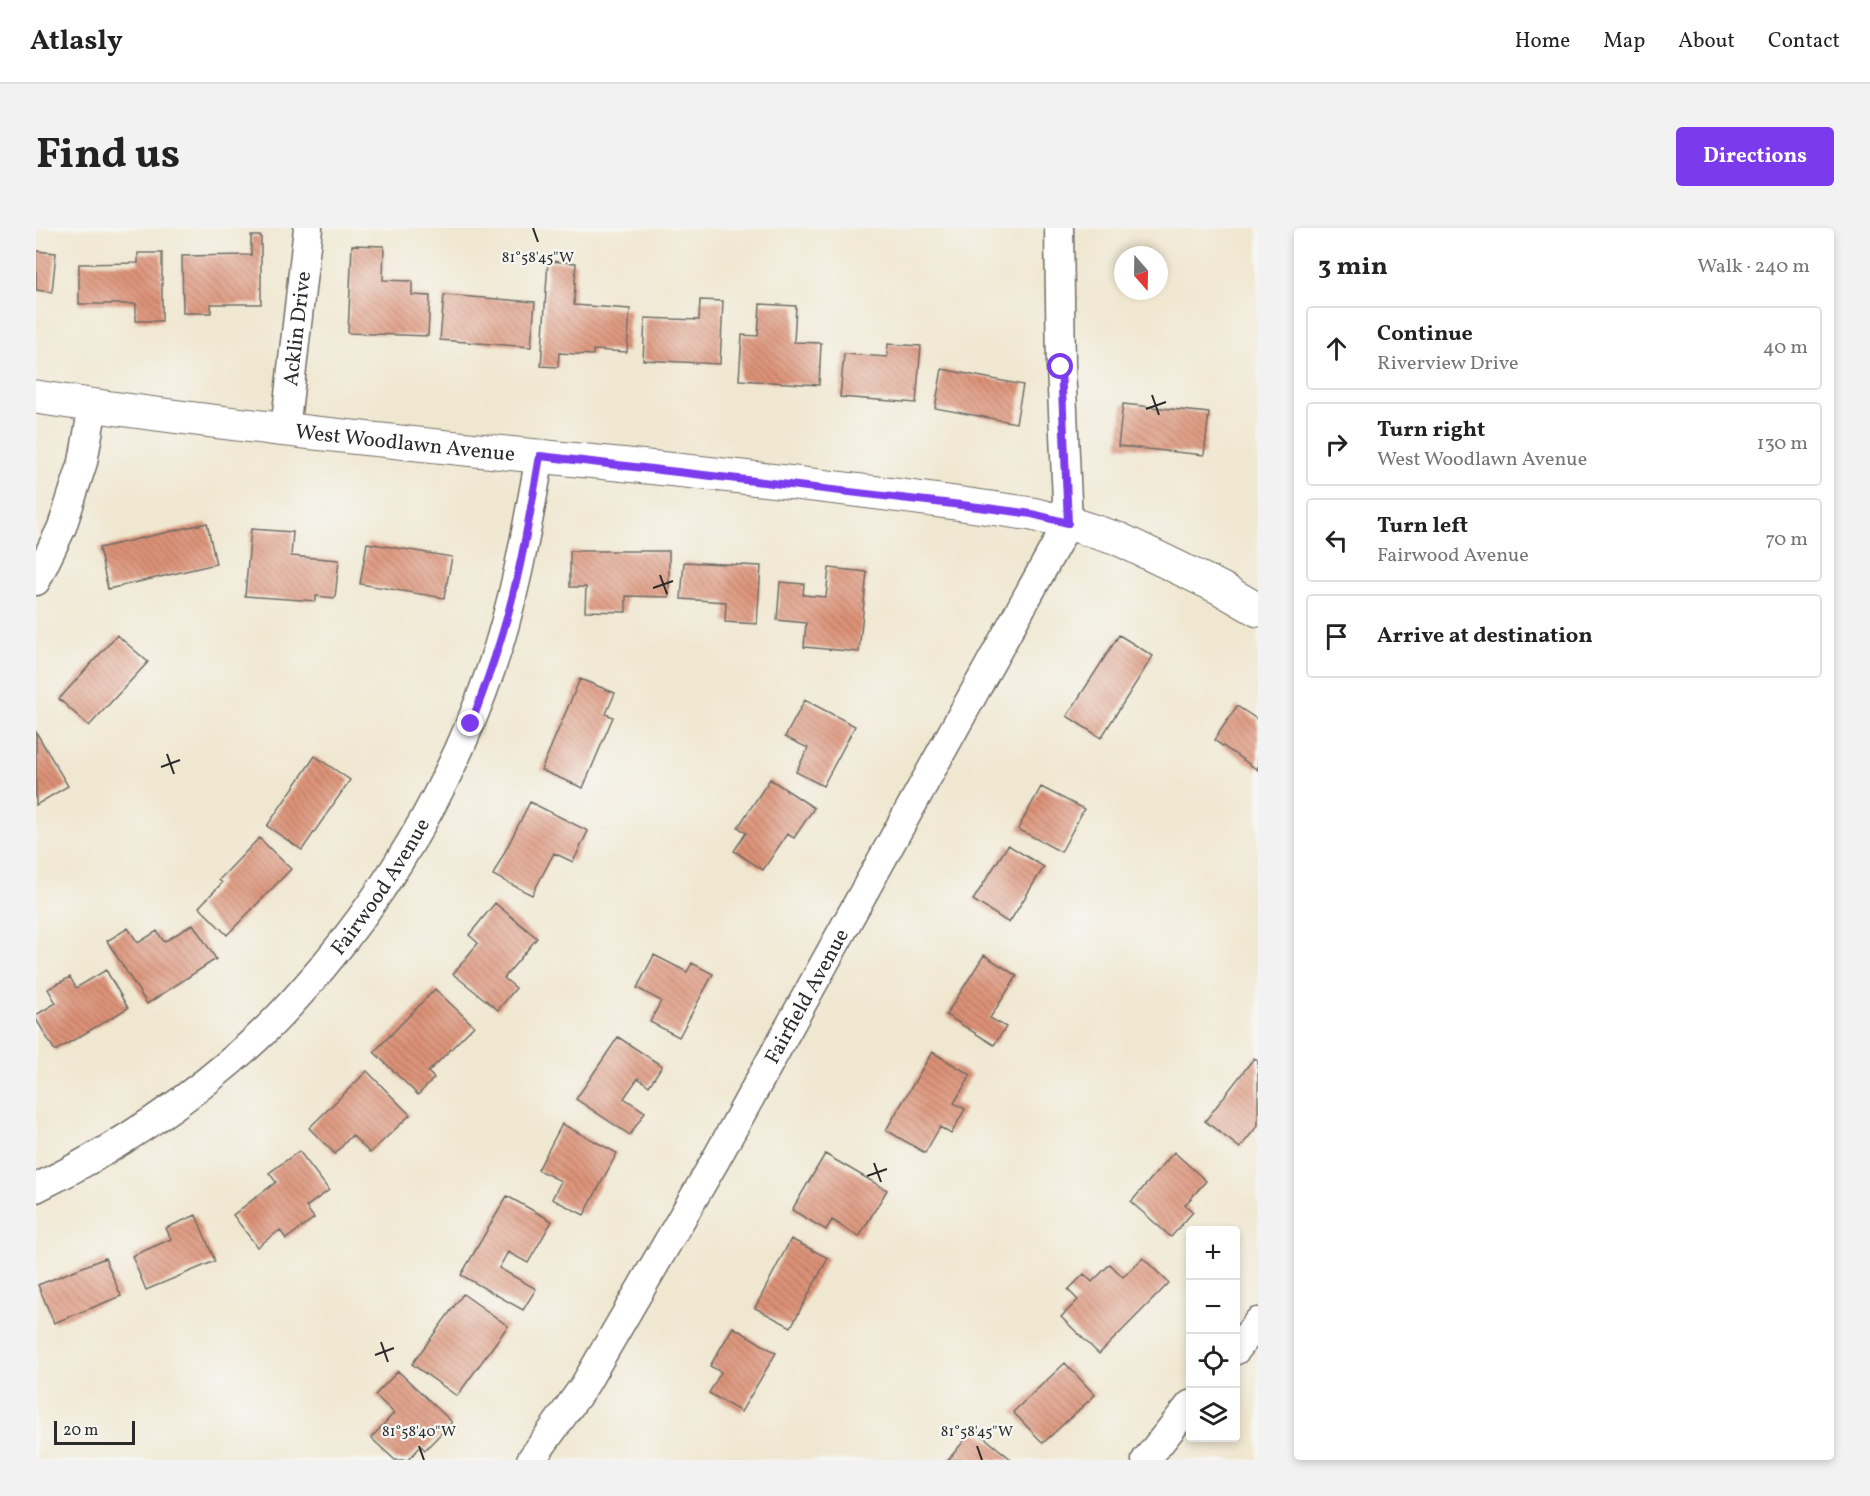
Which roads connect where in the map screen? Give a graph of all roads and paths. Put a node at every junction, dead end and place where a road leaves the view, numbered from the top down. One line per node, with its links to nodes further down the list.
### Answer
1 (308, 228): 5 (street, Acklin Drive)
2 (1059, 228): 7 (street)
3 (36, 397): 4 (street, West Woodlawn Avenue)
4 (93, 406): 5 (street, West Woodlawn Avenue); 8 (street)
5 (285, 430): 6 (street, West Woodlawn Avenue)
6 (540, 456): 7 (street, West Woodlawn Avenue); 10 (street, Fairwood Avenue)
7 (1068, 523): 9 (street, West Woodlawn Avenue); 14 (street, Fairfield Avenue)
8 (36, 581)
9 (1258, 610)
10 (36, 1188)
11 (1258, 1322): 12 (street)
12 (1240, 1345)
13 (1186, 1411): 15 (street)
14 (531, 1460)
15 (1146, 1460)

